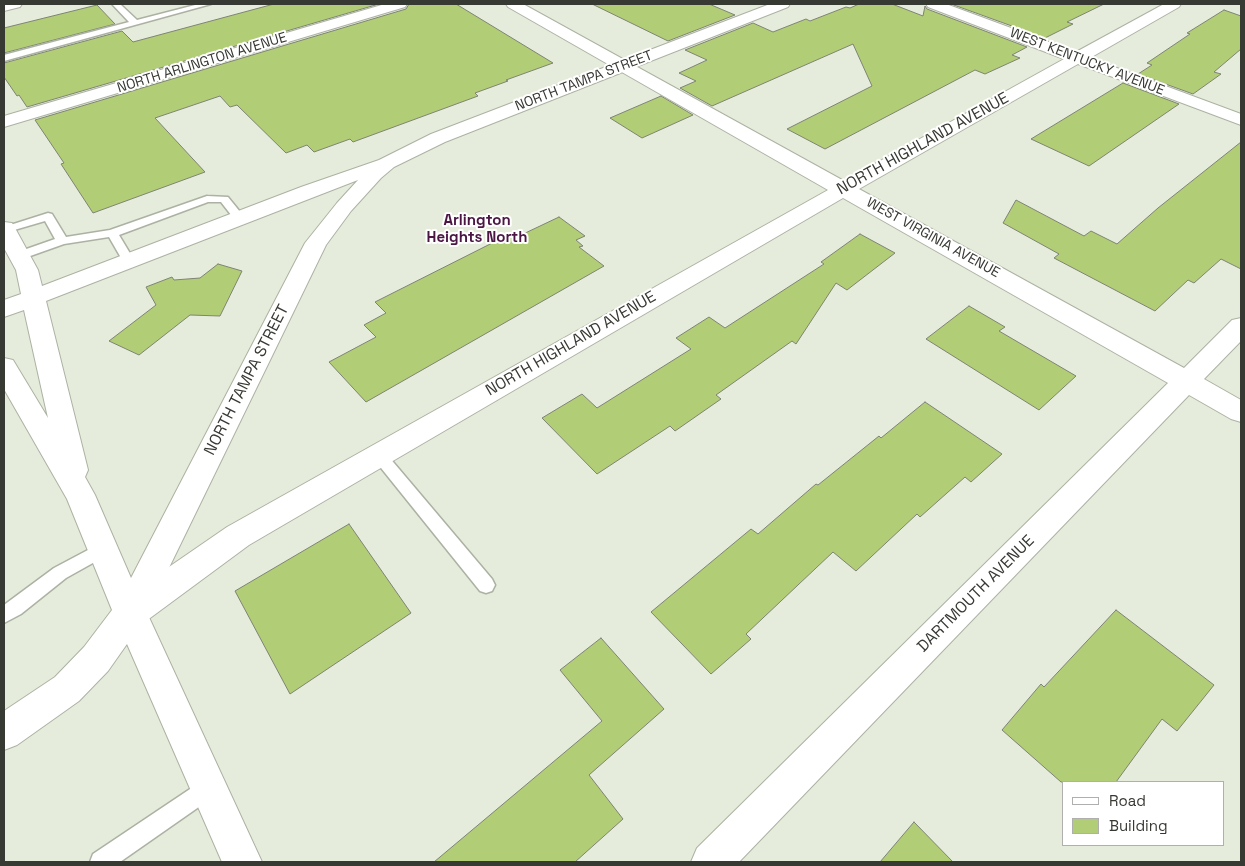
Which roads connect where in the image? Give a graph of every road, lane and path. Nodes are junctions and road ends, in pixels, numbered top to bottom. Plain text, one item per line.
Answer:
1 (15, 4) edge
2 (116, 4) edge
3 (207, 4) edge
4 (400, 4) edge
5 (512, 4) edge
6 (783, 4) edge
7 (933, 4) edge
8 (1174, 4) edge
9 (4, 7) edge
10 (135, 23) junction
11 (4, 58) edge
12 (1077, 58) junction
13 (624, 65) junction
14 (1241, 120) edge
15 (4, 122) edge
16 (387, 163) junction
17 (844, 189) junction
18 (239, 218) junction
19 (4, 229) edge
20 (112, 233) junction
21 (62, 241) junction
22 (20, 256) junction
23 (128, 260) junction
24 (33, 297) junction
25 (4, 309) edge
26 (1241, 326) edge
27 (6, 375) edge
28 (1187, 381) junction
29 (1241, 412) edge
30 (378, 454) junction
31 (80, 495) junction
32 (103, 549) junction
33 (486, 585) dead end
34 (130, 613) junction
35 (4, 615) edge
36 (4, 732) edge
37 (209, 788) junction
38 (101, 862) edge
39 (242, 862) edge
40 (711, 862) edge

1 - 9 street
2 - 10 lane
3 - 10 lane
4 - 15 street, NORTH ARLINGTON AVENUE
5 - 13 street, WEST VIRGINIA AVENUE
6 - 13 street, NORTH TAMPA STREET
7 - 12 street, WEST KENTUCKY AVENUE
8 - 12 street, NORTH HIGHLAND AVENUE
10 - 11 lane
12 - 14 street, WEST KENTUCKY AVENUE
12 - 17 street, NORTH HIGHLAND AVENUE
13 - 16 street, NORTH TAMPA STREET
13 - 17 street, WEST VIRGINIA AVENUE
16 - 18 street, NORTH TAMPA STREET
16 - 34 street, NORTH TAMPA STREET
17 - 28 street, WEST VIRGINIA AVENUE
17 - 30 street, NORTH HIGHLAND AVENUE
18 - 20 lane
18 - 23 street, NORTH TAMPA STREET
19 - 21 lane
19 - 22 street
20 - 21 lane
20 - 23 lane
21 - 22 lane
22 - 24 street
23 - 24 street, NORTH TAMPA STREET
24 - 25 street, NORTH TAMPA STREET
24 - 31 street
26 - 28 street, DARTMOUTH AVENUE
27 - 31 street
28 - 29 street, WEST VIRGINIA AVENUE
28 - 40 street, DARTMOUTH AVENUE
30 - 33 lane
30 - 34 street, NORTH HIGHLAND AVENUE
31 - 32 street
32 - 34 street
32 - 35 lane
34 - 36 street, NORTH HIGHLAND AVENUE
34 - 37 street
37 - 38 lane
37 - 39 street

